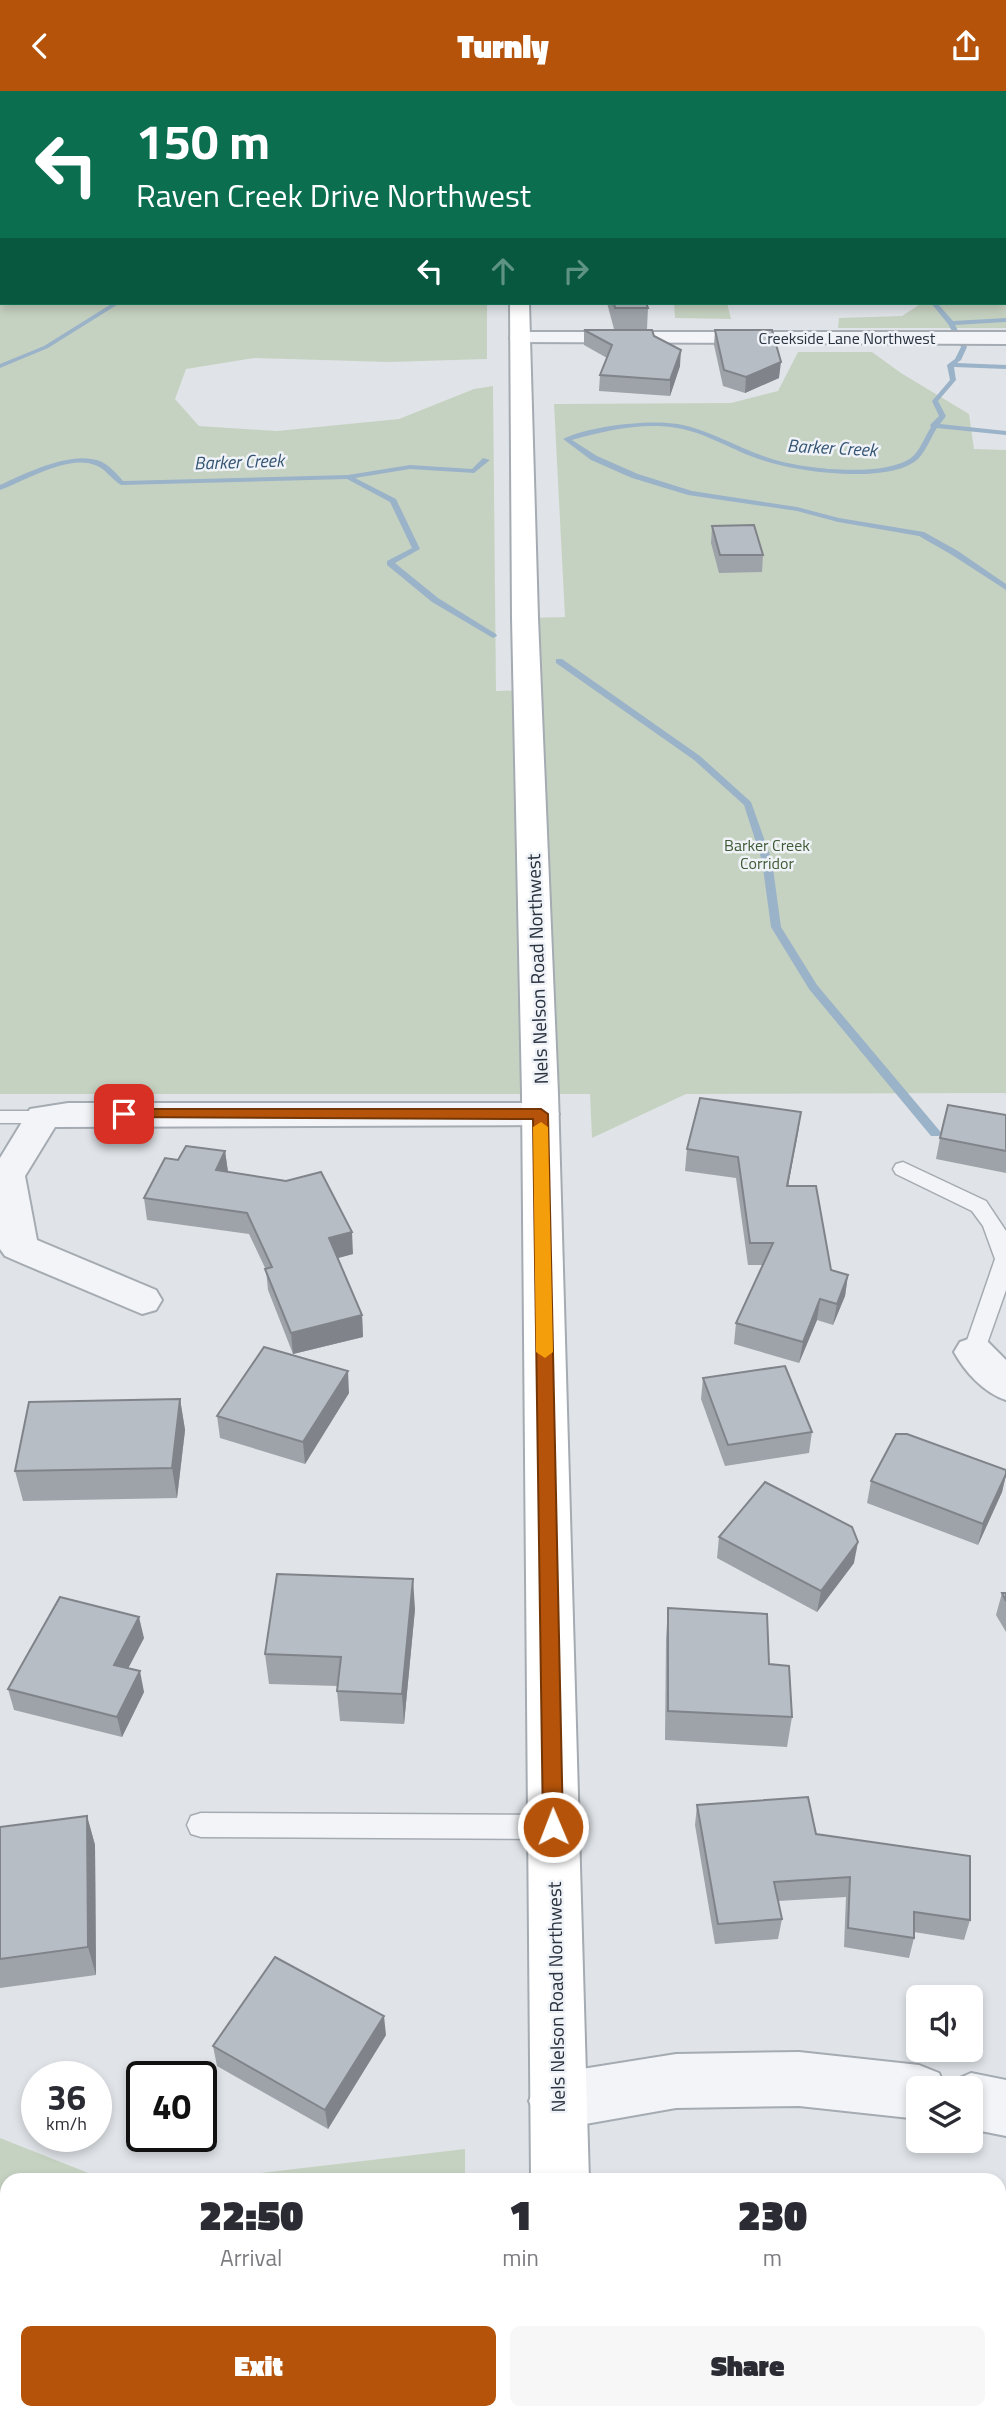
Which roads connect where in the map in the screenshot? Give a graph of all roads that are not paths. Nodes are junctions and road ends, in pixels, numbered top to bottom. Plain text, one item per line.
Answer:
1 (519, 320) edge
2 (1006, 338) edge
3 (541, 1114) junction
4 (0, 1117) edge
5 (43, 1117) junction
6 (903, 1169) dead end
7 (12, 1238) edge
8 (142, 1300) dead end
9 (974, 1352) joint
10 (1006, 1385) edge
11 (201, 1825) dead end
12 (553, 1827) junction
13 (906, 2090) edge
14 (557, 2101) junction
15 (983, 2103) edge
16 (1006, 2108) edge
17 (559, 2173) edge

1 - 2 street, Creekside Lane Northwest
1 - 3 street, Nels Nelson Road Northwest
3 - 5 street
3 - 12 street, Nels Nelson Road Northwest
4 - 5 lane
5 - 7 street
6 - 9 lane
7 - 8 street
9 - 10 street
11 - 12 lane
12 - 14 street, Nels Nelson Road Northwest
13 - 14 street
14 - 17 street, Nels Nelson Road Northwest
15 - 16 street

